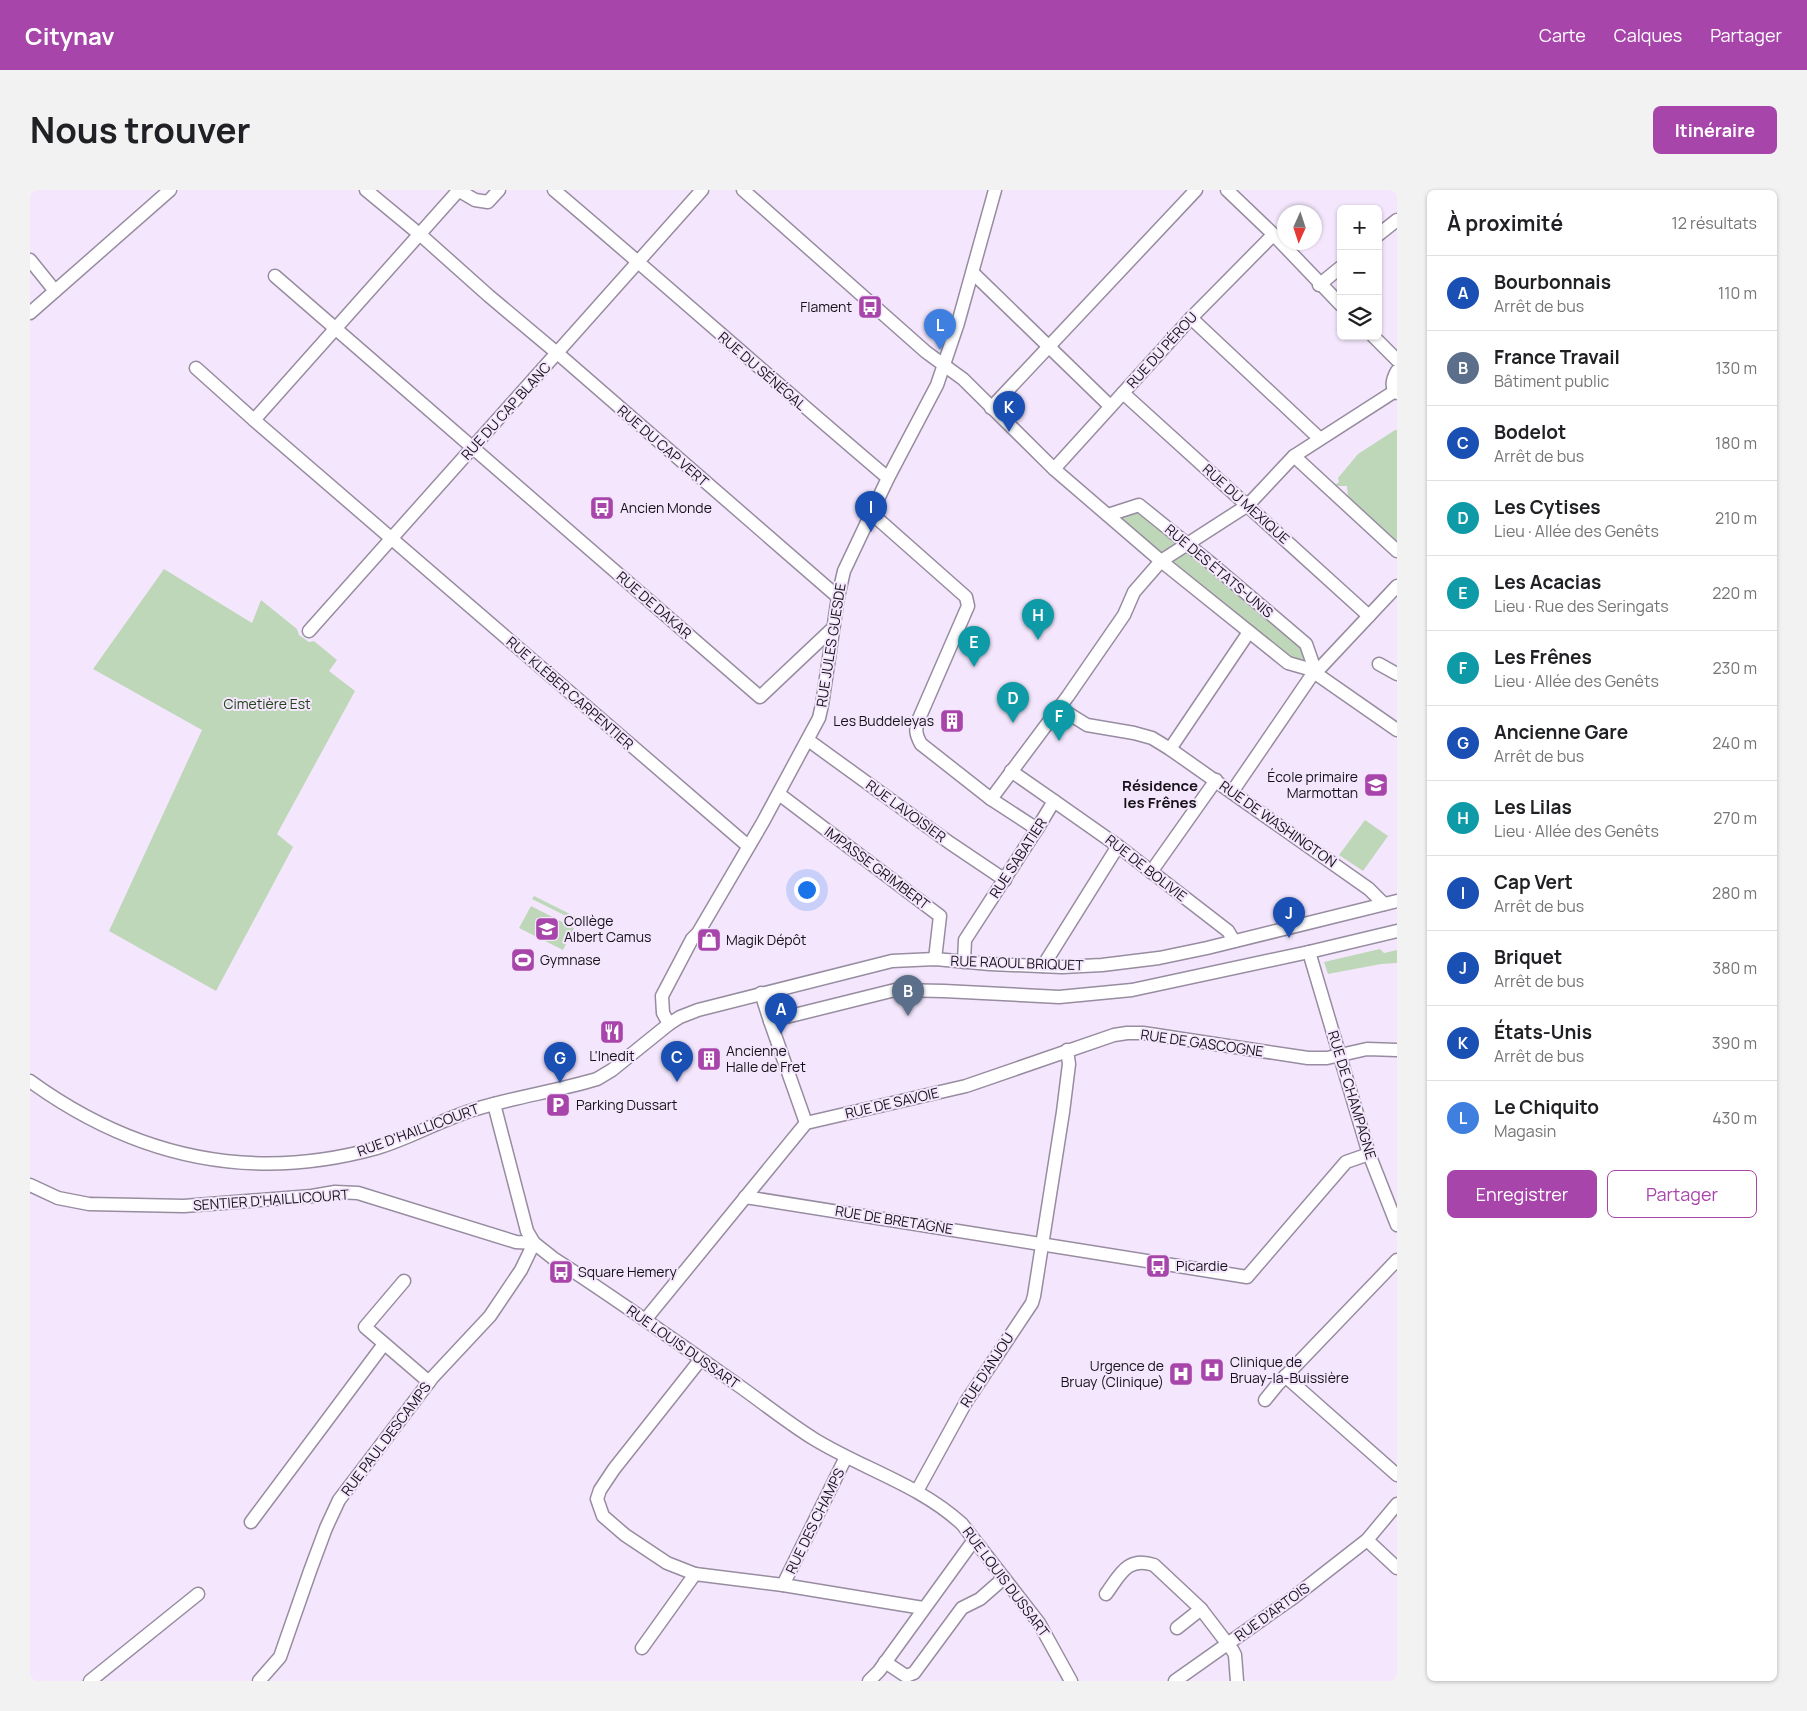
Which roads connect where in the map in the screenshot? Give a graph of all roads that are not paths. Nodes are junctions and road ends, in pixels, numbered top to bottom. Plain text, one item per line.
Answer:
1 (366, 190) edge
2 (458, 190) edge
3 (499, 190) edge
4 (554, 190) edge
5 (702, 190) edge
6 (744, 190) edge
7 (995, 190) edge
8 (1196, 190) edge
9 (1227, 190) edge
10 (164, 192) edge
11 (1397, 220) edge
12 (1382, 232) edge
13 (419, 234) junction
14 (1273, 235) junction
15 (30, 260) edge
16 (638, 261) junction
17 (1337, 270) edge
18 (973, 273) junction
19 (275, 276) dead end
20 (1319, 285) junction
21 (55, 291) junction
22 (1337, 301) edge
23 (30, 312) edge
24 (1191, 318) junction
25 (336, 328) junction
26 (1377, 340) edge
27 (1049, 347) junction
28 (557, 354) junction
29 (1397, 360) edge
30 (945, 366) junction
31 (196, 368) dead end
32 (1397, 371) edge
33 (1396, 392) edge
34 (1123, 393) junction
35 (1110, 406) junction
36 (991, 408) junction
37 (254, 420) junction
38 (1319, 438) junction
39 (473, 447) junction
40 (1294, 456) junction
41 (1054, 469) junction
42 (888, 478) junction
43 (1248, 505) junction
44 (871, 513) junction
45 (1108, 515) junction
46 (392, 539) junction
47 (1187, 543) junction
48 (1397, 550) edge
49 (1161, 561) junction
50 (1397, 586) edge
51 (838, 597) junction
52 (1369, 616) junction
53 (834, 628) junction
54 (309, 631) dead end
55 (1249, 632) junction
56 (1379, 664) dead end
57 (1314, 670) junction
58 (1397, 674) edge
59 (1058, 708) junction
60 (1397, 730) edge
61 (808, 740) junction
62 (1170, 749) junction
63 (1011, 771) junction
64 (1216, 780) junction
65 (1232, 792) junction
66 (778, 794) junction
67 (991, 799) junction
68 (1054, 801) junction
69 (1037, 828) junction
70 (748, 846) junction
71 (1118, 846) junction
72 (1150, 872) junction
73 (1005, 880) junction
74 (1397, 901) edge
75 (1384, 904) junction
76 (1397, 931) edge
77 (1234, 941) junction
78 (1310, 958) junction
79 (935, 959) junction
80 (964, 962) junction
81 (1043, 966) junction
82 (762, 993) junction
83 (770, 1021) junction
84 (670, 1024) junction
85 (1067, 1050) junction
86 (1397, 1050) edge
87 (1338, 1054) junction
88 (30, 1081) edge
89 (494, 1104) junction
90 (806, 1123) junction
91 (1369, 1154) junction
92 (30, 1185) edge
93 (745, 1197) junction
94 (1397, 1225) edge
95 (534, 1243) junction
96 (1043, 1244) junction
97 (544, 1252) junction
98 (1397, 1260) edge
99 (521, 1270) junction
100 (404, 1281) dead end
101 (645, 1320) junction
102 (384, 1344) junction
103 (702, 1359) junction
104 (1285, 1376) junction
105 (429, 1382) junction
106 (1265, 1400) dead end
107 (846, 1457) junction
108 (1397, 1475) edge
109 (916, 1491) junction
110 (1397, 1504) edge
111 (251, 1522) dead end
112 (974, 1540) junction
113 (1367, 1540) junction
114 (1397, 1568) edge
115 (695, 1574) junction
116 (1004, 1578) junction
117 (783, 1585) junction
118 (198, 1594) dead end
119 (1106, 1594) dead end
120 (923, 1608) junction
121 (1201, 1609) junction
122 (1177, 1628) dead end
123 (1223, 1647) junction
124 (642, 1648) dead end
125 (885, 1662) junction
126 (90, 1681) edge
127 (259, 1681) edge
128 (869, 1681) edge
129 (1071, 1681) edge
130 (1175, 1681) edge
131 (1236, 1681) edge

1 - 13 street, RUE DU CAP VERT
2 - 3 street
2 - 13 street
4 - 16 street, RUE DU SÉNÉGAL
5 - 16 street, RUE DU CAP BLANC
6 - 30 street, RUE DES ÉTATS-UNIS
7 - 18 street, RUE JULES GUESDE
8 - 27 street
9 - 14 street
10 - 21 street
11 - 12 street
13 - 25 street
13 - 28 street, RUE DU CAP VERT
14 - 20 street
14 - 24 street, RUE DU PÉROU
15 - 21 street
16 - 28 street, RUE DU CAP BLANC
16 - 42 street, RUE DU SÉNÉGAL
17 - 20 street
18 - 27 street
18 - 30 street, RUE JULES GUESDE
19 - 25 street
20 - 22 street
21 - 23 street
24 - 34 street, RUE DU PÉROU
24 - 38 street
25 - 37 street
25 - 39 street
26 - 29 street
27 - 35 street
27 - 36 street
28 - 39 street, RUE DU CAP BLANC
28 - 51 street, RUE DU CAP VERT
30 - 36 street, RUE DES ÉTATS-UNIS
30 - 42 street, RUE JULES GUESDE
31 - 37 street, RUE KLÉBER CARPENTIER
32 - 33 street
33 - 38 street
34 - 35 street, RUE DU PÉROU
34 - 43 street, RUE DU MEXIQUE
35 - 41 street, RUE DU PÉROU
36 - 41 street, RUE DES ÉTATS-UNIS
37 - 46 street, RUE KLÉBER CARPENTIER
38 - 40 street
39 - 46 street, RUE DU CAP BLANC
39 - 53 street, RUE DE DAKAR
40 - 43 street
40 - 48 street
41 - 45 street, RUE DES ÉTATS-UNIS
42 - 44 street, RUE JULES GUESDE
43 - 47 street
43 - 52 street, RUE DU MEXIQUE
44 - 51 street, RUE JULES GUESDE
44 - 67 street
45 - 47 street, RUE DES ÉTATS-UNIS
45 - 49 street, RUE DES ÉTATS-UNIS
46 - 54 street, RUE DU CAP BLANC
46 - 70 street, RUE KLÉBER CARPENTIER
47 - 49 street
47 - 57 street, RUE DES ÉTATS-UNIS
49 - 55 street, RUE DES ÉTATS-UNIS
49 - 59 street
50 - 52 street
51 - 53 street, RUE JULES GUESDE
52 - 57 street
53 - 61 street, RUE JULES GUESDE
55 - 57 street, RUE DES ÉTATS-UNIS
55 - 62 street
56 - 58 street
57 - 60 street
57 - 65 street
59 - 62 street, RUE DE WASHINGTON
59 - 63 street
61 - 66 street, RUE JULES GUESDE
61 - 73 street, RUE LAVOISIER
62 - 64 street, RUE DE WASHINGTON
63 - 67 street
63 - 68 street
64 - 65 street, RUE DE WASHINGTON
64 - 72 street
65 - 75 street, RUE DE WASHINGTON
66 - 70 street, RUE JULES GUESDE
66 - 79 street, IMPASSE GRIMBERT
67 - 69 street
68 - 69 street, RUE SABATIER
68 - 71 street, RUE DE BOLIVIE
69 - 73 street, RUE SABATIER
70 - 84 street, RUE JULES GUESDE
71 - 72 street, RUE DE BOLIVIE
71 - 81 street
72 - 77 street, RUE DE BOLIVIE
73 - 80 street, RUE SABATIER
74 - 75 street, RUE RAOUL BRIQUET
75 - 77 street, RUE RAOUL BRIQUET
76 - 78 street
77 - 81 street, RUE RAOUL BRIQUET
78 - 83 street
78 - 87 street, RUE DE CHAMPAGNE
79 - 80 street, RUE RAOUL BRIQUET
79 - 82 street, RUE RAOUL BRIQUET
80 - 81 street, RUE RAOUL BRIQUET
82 - 83 street
82 - 84 street, RUE RAOUL BRIQUET
83 - 90 street
84 - 89 street
85 - 87 street, RUE DE GASCOGNE
85 - 90 street, RUE DE SAVOIE
85 - 96 street, RUE D'ANJOU
86 - 87 street, RUE DE GASCOGNE
87 - 91 street, RUE DE CHAMPAGNE
88 - 89 street, RUE D'HAILLICOURT
89 - 95 street, RUE LOUIS DUSSART
90 - 93 street
91 - 94 street, RUE DE CHAMPAGNE
91 - 96 street, RUE DE BRETAGNE
92 - 95 street, SENTIER D'HAILLICOURT
93 - 96 street, RUE DE BRETAGNE
93 - 101 street
95 - 97 street, RUE LOUIS DUSSART
95 - 99 street, RUE PAUL DESCAMPS
96 - 109 street, RUE D'ANJOU
97 - 99 street, RUE PAUL DESCAMPS
97 - 101 street, RUE LOUIS DUSSART
98 - 104 street
99 - 105 street, RUE PAUL DESCAMPS
100 - 102 street
101 - 103 street, RUE LOUIS DUSSART
102 - 105 street
102 - 111 street
103 - 107 street, RUE LOUIS DUSSART
103 - 115 street, RUE DES CHAMPS
104 - 106 street
104 - 108 street
105 - 127 street, RUE PAUL DESCAMPS
107 - 109 street, RUE LOUIS DUSSART
107 - 117 street, RUE DES CHAMPS
109 - 112 street, RUE LOUIS DUSSART
110 - 113 street, RUE D'ARTOIS
112 - 116 street, RUE LOUIS DUSSART
112 - 120 street
113 - 114 street
113 - 123 street, RUE D'ARTOIS
115 - 117 street, RUE DES CHAMPS
115 - 124 street
116 - 125 street
116 - 129 street, RUE LOUIS DUSSART
117 - 120 street
118 - 126 street
119 - 121 street
120 - 125 street
121 - 122 street
121 - 123 street
123 - 130 street, RUE D'ARTOIS
123 - 131 street
125 - 128 street

